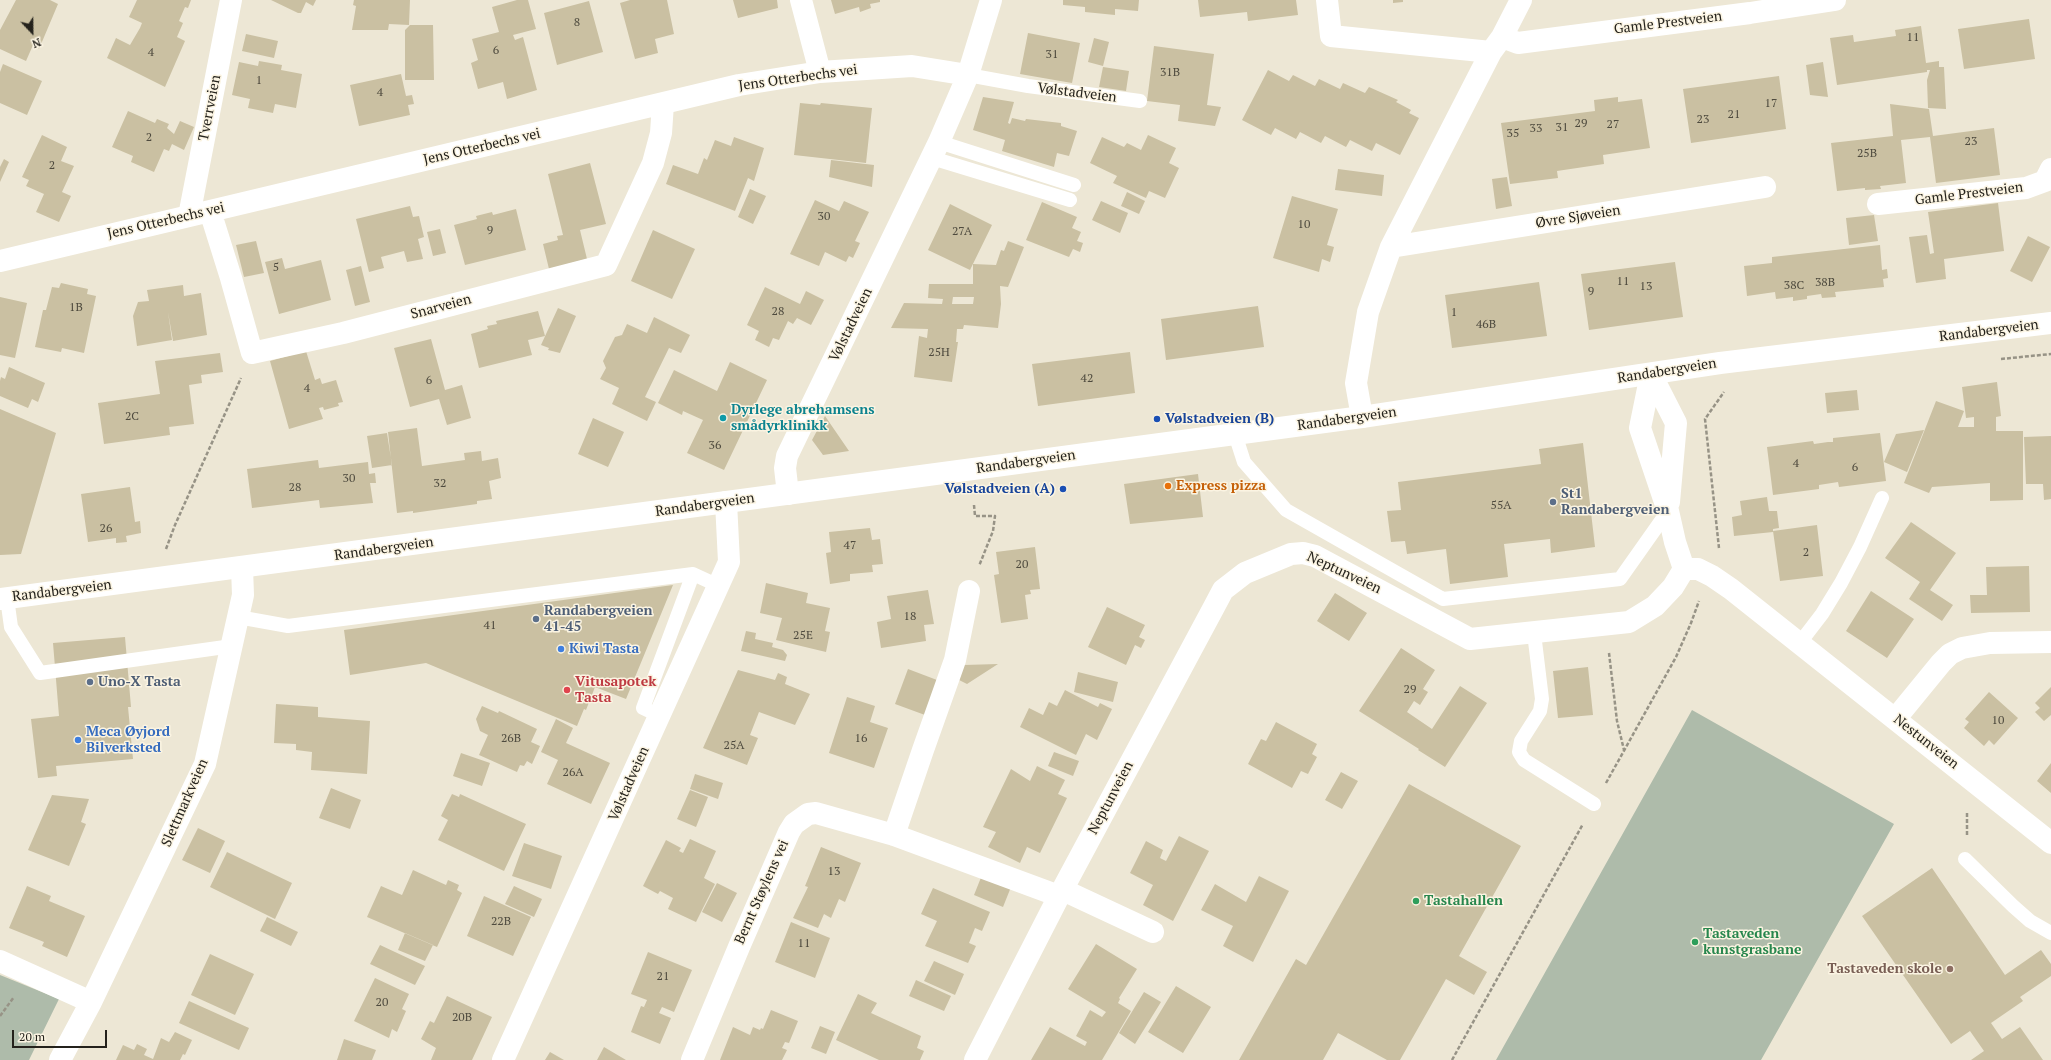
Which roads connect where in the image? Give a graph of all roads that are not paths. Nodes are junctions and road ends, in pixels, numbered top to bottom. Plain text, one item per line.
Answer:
1 (231, 0) edge
2 (801, 0) edge
3 (990, 0) edge
4 (1327, 0) edge
5 (1521, 0) edge
6 (1835, 0) edge
7 (1496, 44) junction
8 (820, 72) junction
9 (968, 75) junction
10 (1140, 101) dead end
11 (663, 104) junction
12 (935, 150) junction
13 (2051, 169) edge
14 (1074, 185) dead end
15 (1764, 187) dead end
16 (1070, 200) dead end
17 (1878, 204) dead end
18 (200, 214) junction
19 (1391, 247) junction
20 (0, 261) edge
21 (2051, 323) edge
22 (1651, 374) junction
23 (1362, 417) junction
24 (1236, 434) junction
25 (788, 494) junction
26 (1882, 498) dead end
27 (726, 502) junction
28 (1668, 511) junction
29 (242, 568) junction
30 (1684, 569) junction
31 (694, 574) junction
32 (719, 586) junction
33 (969, 591) road end
34 (4, 598) edge
35 (238, 617) junction
36 (1534, 633) junction
37 (2051, 642) edge
38 (1799, 644) junction
39 (232, 646) junction
40 (660, 716) junction
41 (1896, 718) junction
42 (1594, 804) road end
43 (894, 835) junction
44 (2051, 843) edge
45 (1965, 859) road end
46 (1061, 893) junction
47 (1153, 932) dead end
48 (2051, 933) edge
49 (0, 961) edge
50 (91, 1002) junction
51 (60, 1060) edge
52 (503, 1060) edge
53 (692, 1060) edge
54 (974, 1060) edge

1 - 18 street, Tverrveien
2 - 8 street
3 - 9 street, Vølstadveien
4 - 7 street, Gamle Prestveien
5 - 7 street
6 - 7 street, Gamle Prestveien
7 - 19 street
8 - 9 street, Jens Otterbechs vei
8 - 11 street, Jens Otterbechs vei
9 - 10 lane, Vølstadveien
9 - 12 street, Vølstadveien
11 - 18 street, Jens Otterbechs vei
11 - 18 street, Snarveien
12 - 14 lane
12 - 16 lane
12 - 25 street, Vølstadveien
13 - 17 street, Gamle Prestveien
15 - 19 street, Øvre Sjøveien
18 - 20 street, Jens Otterbechs vei
19 - 23 street
21 - 22 street, Randabergveien
22 - 23 street, Randabergveien
22 - 28 street
22 - 28 street
23 - 24 street, Randabergveien
24 - 25 street, Randabergveien
24 - 28 lane
25 - 27 street, Randabergveien
26 - 38 lane
27 - 29 street, Randabergveien
27 - 32 street, Vølstadveien
28 - 30 street
29 - 34 street, Randabergveien
29 - 35 street, Slettmarkveien
30 - 36 street, Neptunveien
30 - 38 street, Nestunveien
31 - 32 lane
31 - 35 lane
31 - 40 lane
32 - 40 street, Vølstadveien
33 - 43 street
34 - 39 lane
35 - 39 street, Slettmarkveien
36 - 42 lane
36 - 46 street, Neptunveien
37 - 41 street
38 - 41 street, Nestunveien
39 - 50 street, Slettmarkveien
40 - 52 street, Vølstadveien
41 - 44 street, Nestunveien
43 - 46 street, Bernt Støylens vei
43 - 53 street, Bernt Støylens vei
45 - 48 lane
46 - 47 street
46 - 54 street, Neptunveien
49 - 50 street
50 - 51 street, Slettmarkveien

